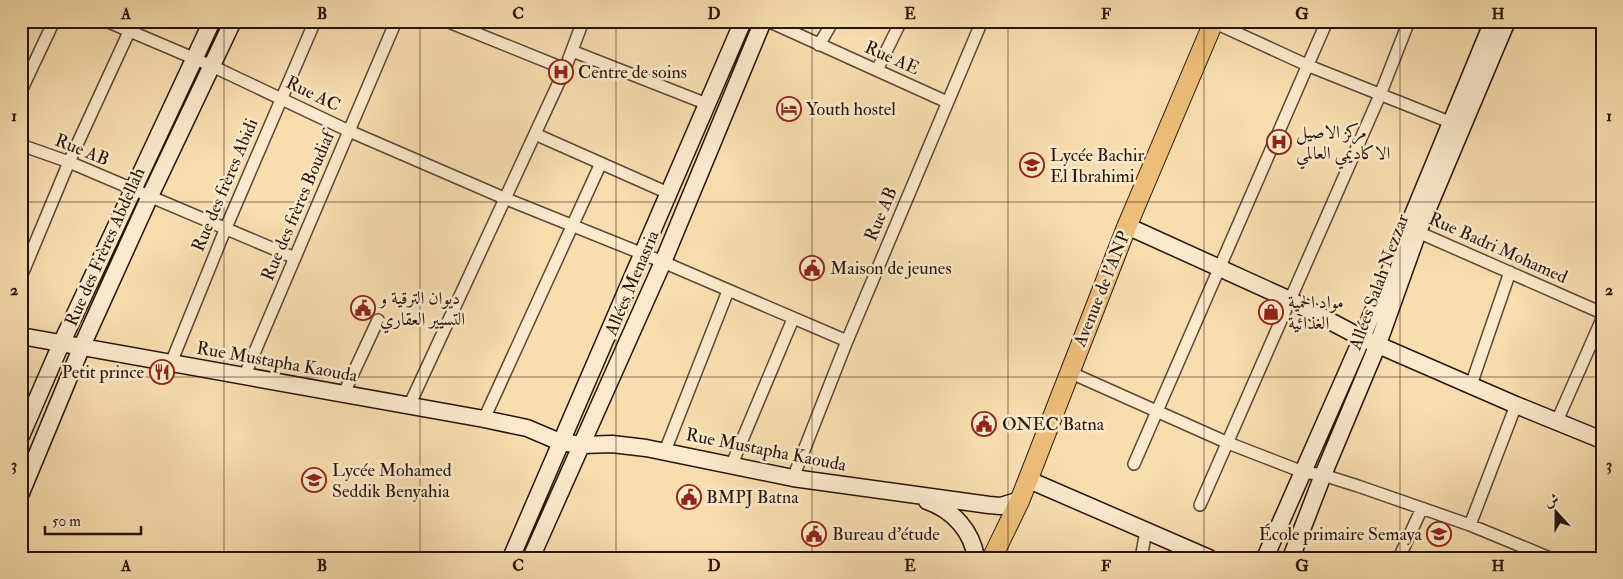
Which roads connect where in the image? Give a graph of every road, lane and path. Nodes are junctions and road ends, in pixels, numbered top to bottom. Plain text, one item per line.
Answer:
1 (54, 21) edge
2 (106, 21) edge
3 (212, 21) edge
4 (233, 21) edge
5 (315, 21) edge
6 (396, 21) edge
7 (446, 21) edge
8 (582, 21) edge
9 (742, 21) edge
10 (763, 21) edge
11 (768, 21) edge
12 (833, 21) edge
13 (901, 21) edge
14 (982, 21) edge
15 (1327, 21) edge
16 (1410, 21) edge
17 (1493, 21) edge
18 (1508, 21) edge
19 (1214, 22) edge
20 (470, 25) edge
21 (132, 26) edge
22 (819, 45) junction
23 (572, 51) junction
24 (194, 58) junction
25 (212, 66) junction
26 (1309, 66) junction
27 (565, 69) junction
28 (877, 70) junction
29 (21, 91) edge
30 (1380, 95) junction
31 (281, 97) junction
32 (947, 102) junction
33 (707, 104) junction
34 (1452, 123) junction
35 (349, 131) junction
36 (535, 134) junction
37 (21, 144) edge
38 (69, 162) junction
39 (601, 163) junction
40 (132, 190) junction
41 (668, 193) junction
42 (150, 196) junction
43 (504, 198) junction
44 (572, 226) junction
45 (1127, 226) junction
46 (225, 230) junction
47 (1413, 230) junction
48 (641, 253) junction
49 (295, 258) junction
50 (663, 262) junction
51 (1220, 268) junction
52 (1510, 272) junction
53 (21, 277) edge
54 (728, 291) junction
55 (1290, 300) junction
56 (1602, 313) edge
57 (793, 318) junction
58 (1602, 319) edge
59 (378, 320) dead end
60 (21, 336) edge
61 (1362, 338) junction
62 (847, 342) junction
63 (61, 344) junction
64 (1378, 344) junction
65 (82, 346) junction
66 (171, 363) junction
67 (1069, 372) junction
68 (244, 377) junction
69 (1472, 385) junction
70 (344, 393) junction
71 (1516, 405) junction
72 (408, 406) junction
73 (1158, 410) junction
74 (484, 419) junction
75 (1557, 421) junction
76 (566, 426) junction
77 (527, 428) junction
78 (21, 436) edge
79 (586, 438) junction
80 (1602, 440) edge
81 (560, 442) junction
82 (1228, 443) junction
83 (665, 451) junction
84 (732, 464) junction
85 (1134, 464) dead end
86 (1303, 472) junction
87 (1323, 475) junction
88 (793, 478) junction
89 (1028, 480) junction
90 (21, 493) edge
91 (913, 496) junction
92 (1020, 500) junction
93 (1200, 505) dead end
94 (1422, 508) junction
95 (1470, 525) junction
96 (1146, 531) junction
97 (511, 558) edge
98 (531, 558) edge
99 (976, 558) edge
100 (992, 558) edge
101 (1140, 558) edge
102 (1208, 558) edge
103 (1265, 558) edge
104 (1291, 558) edge
105 (1399, 558) edge
106 (1550, 558) edge

1 - 29 street
2 - 21 street, Rue AC
3 - 24 main road, Rue des Frères Abdellah
4 - 25 main road, Rue des Frères Abdellah
5 - 31 street, Rue des frères Abidi
6 - 35 street, Rue des frères Boudiaf
7 - 20 street
8 - 23 street
9 - 33 main road
10 - 50 main road, Allées Menasria
11 - 22 street, Rue AE
12 - 22 street
13 - 28 street
14 - 32 street, Rue AB
15 - 26 street
16 - 30 street
17 - 34 main road
18 - 47 main road, Allées Salah Nezzar
19 - 26 street
19 - 45 main road, Avenue de l'ANP
20 - 27 street
21 - 24 street, Rue AC
21 - 38 street
22 - 28 street, Rue AE
23 - 27 street
23 - 33 street
24 - 25 street, Rue AC
24 - 40 main road, Rue des Frères Abdellah
25 - 31 street, Rue AC
25 - 42 main road, Rue des Frères Abdellah
26 - 30 street
26 - 51 street
27 - 36 street
28 - 32 street, Rue AE
30 - 34 street
30 - 55 street
31 - 35 street, Rue AC
31 - 46 street, Rue des frères Abidi
32 - 62 street, Rue AB
33 - 41 main road
34 - 47 main road
35 - 43 street, Rue AC
35 - 49 street, Rue des frères Boudiaf
36 - 39 street
36 - 43 street
37 - 38 street, Rue AB
38 - 40 street, Rue AB
38 - 53 street
39 - 41 street
39 - 44 street
40 - 42 street, Rue AB
40 - 63 main road, Rue des Frères Abdellah
41 - 48 main road
42 - 46 street, Rue AB
42 - 65 main road, Rue des Frères Abdellah
43 - 44 street, Rue AC
43 - 72 street
44 - 48 street, Rue AC
44 - 74 street
45 - 51 main road
45 - 67 main road, Avenue de l'ANP
46 - 49 street, Rue AB
46 - 66 street, Rue des frères Abidi
47 - 52 street, Rue Badri Mohamed
47 - 61 main road
47 - 64 main road, Allées Salah Nezzar
48 - 50 street, Rue AC
48 - 76 main road
49 - 68 street, Rue des frères Boudiaf
50 - 54 street, Rue AC
50 - 79 main road, Allées Menasria
51 - 55 main road
51 - 73 street
52 - 56 street, Rue Badri Mohamed
52 - 69 street
54 - 57 street, Rue AC
54 - 83 street
55 - 61 main road
55 - 82 street
57 - 62 street, Rue AC
57 - 84 street
58 - 75 street
59 - 70 street
60 - 63 main road, Rue Mustapha Kaouda
61 - 64 main road
61 - 86 main road
62 - 88 street, Rue AB
63 - 65 main road, Rue Mustapha Kaouda
63 - 78 main road, Rue des Frères Abdellah
64 - 69 main road
64 - 87 main road, Allées Salah Nezzar
65 - 66 main road, Rue Mustapha Kaouda
65 - 90 main road, Rue des Frères Abdellah
66 - 68 main road, Rue Mustapha Kaouda
67 - 73 street
67 - 89 main road, Avenue de l'ANP
68 - 70 main road, Rue Mustapha Kaouda
69 - 71 main road
70 - 72 main road, Rue Mustapha Kaouda
71 - 75 main road
71 - 95 street
72 - 74 main road, Rue Mustapha Kaouda
73 - 82 street
73 - 85 street
74 - 77 main road, Rue Mustapha Kaouda
75 - 80 main road
76 - 77 main road, Rue Mustapha Kaouda
76 - 79 main road, Rue Mustapha Kaouda
76 - 81 main road
77 - 81 main road, Rue Mustapha Kaouda
79 - 81 main road, Rue Mustapha Kaouda
79 - 83 main road, Rue Mustapha Kaouda
79 - 98 main road, Allées Menasria
81 - 97 main road
82 - 86 street
82 - 93 street
83 - 84 main road, Rue Mustapha Kaouda
84 - 88 main road, Rue Mustapha Kaouda
86 - 87 street
86 - 103 main road
87 - 94 street
87 - 104 main road, Allées Salah Nezzar
88 - 91 main road, Rue Mustapha Kaouda
89 - 92 main road, Avenue de l'ANP
89 - 96 main road
91 - 92 main road
91 - 99 main road
92 - 100 main road, Avenue de l'ANP
94 - 95 street
94 - 105 street
95 - 106 street
96 - 101 street
96 - 102 main road

